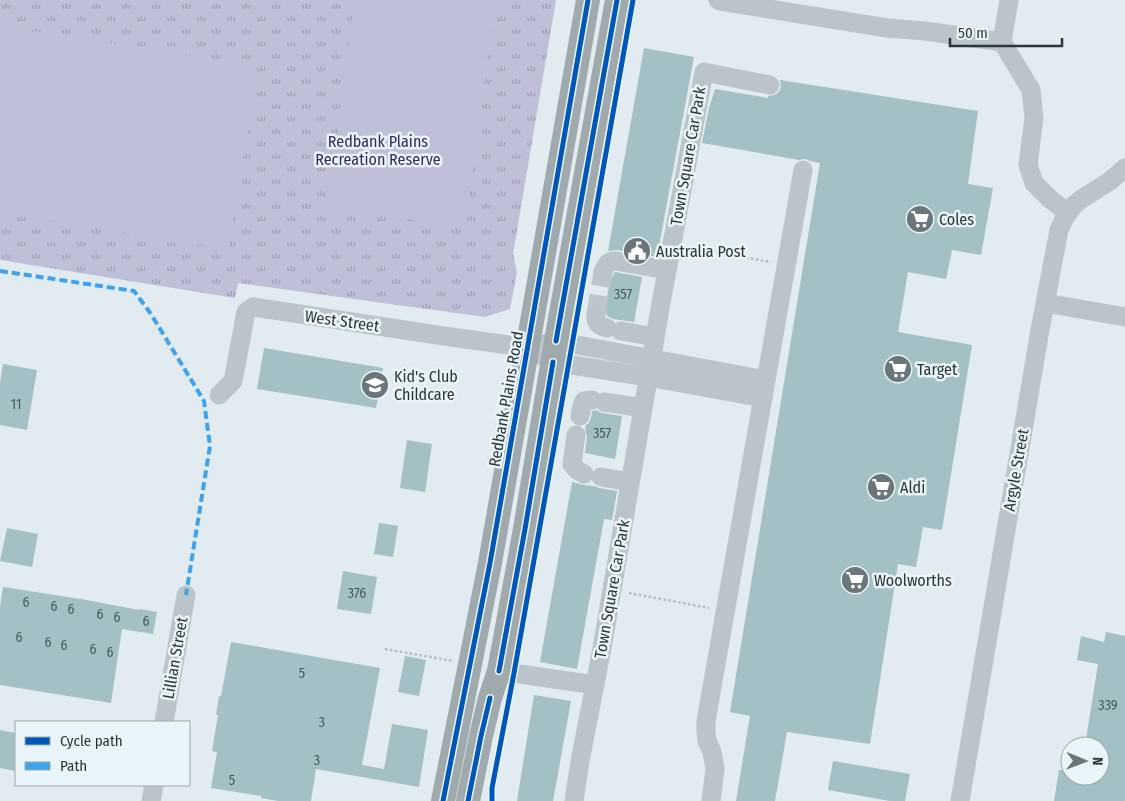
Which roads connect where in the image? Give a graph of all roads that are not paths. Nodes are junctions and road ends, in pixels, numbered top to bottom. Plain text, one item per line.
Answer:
1 (588, 0) edge
2 (617, 0) edge
3 (718, 0) edge
4 (1009, 0) edge
5 (1002, 42) junction
6 (770, 85) dead end
7 (1125, 168) edge
8 (803, 170) dead end
9 (1068, 212) junction
10 (667, 270) junction
11 (603, 272) dead end
12 (1045, 303) junction
13 (1125, 317) edge
14 (608, 324) dead end
15 (655, 337) junction
16 (528, 348) junction
17 (555, 352) junction
18 (650, 368) junction
19 (765, 389) junction
20 (219, 395) dead end
21 (643, 408) junction
22 (580, 416) dead end
23 (576, 434) dead end
24 (630, 482) junction
25 (186, 595) dead end
26 (499, 671) junction
27 (595, 685) junction
28 (490, 698) junction
29 (164, 721) edge
30 (154, 786) edge
31 (151, 801) edge
32 (443, 801) edge
33 (468, 801) edge
34 (480, 801) edge
35 (574, 801) edge
36 (711, 801) edge
37 (960, 801) edge

1 - 16 main road, Redbank Plains Road
2 - 17 main road
3 - 5 street
4 - 5 street
5 - 9 street
6 - 10 street, Town Square Car Park
7 - 9 street, Argyle Street
8 - 19 street
9 - 12 street, Argyle Street
10 - 11 street
10 - 15 street, Town Square Car Park
12 - 13 street
12 - 37 street, Argyle Street
14 - 15 street
15 - 18 street, Town Square Car Park
16 - 17 street
16 - 20 street, West Street
16 - 32 main road, Redbank Plains Road
17 - 18 street
17 - 26 main road
18 - 19 street
18 - 21 street, Town Square Car Park
19 - 36 street
21 - 22 street
21 - 24 street, Town Square Car Park
23 - 24 street
24 - 27 street, Town Square Car Park
25 - 29 street, Lillian Street
26 - 27 street
26 - 28 main road
27 - 35 street, Town Square Car Park
28 - 33 main road
28 - 34 main road
30 - 31 street

